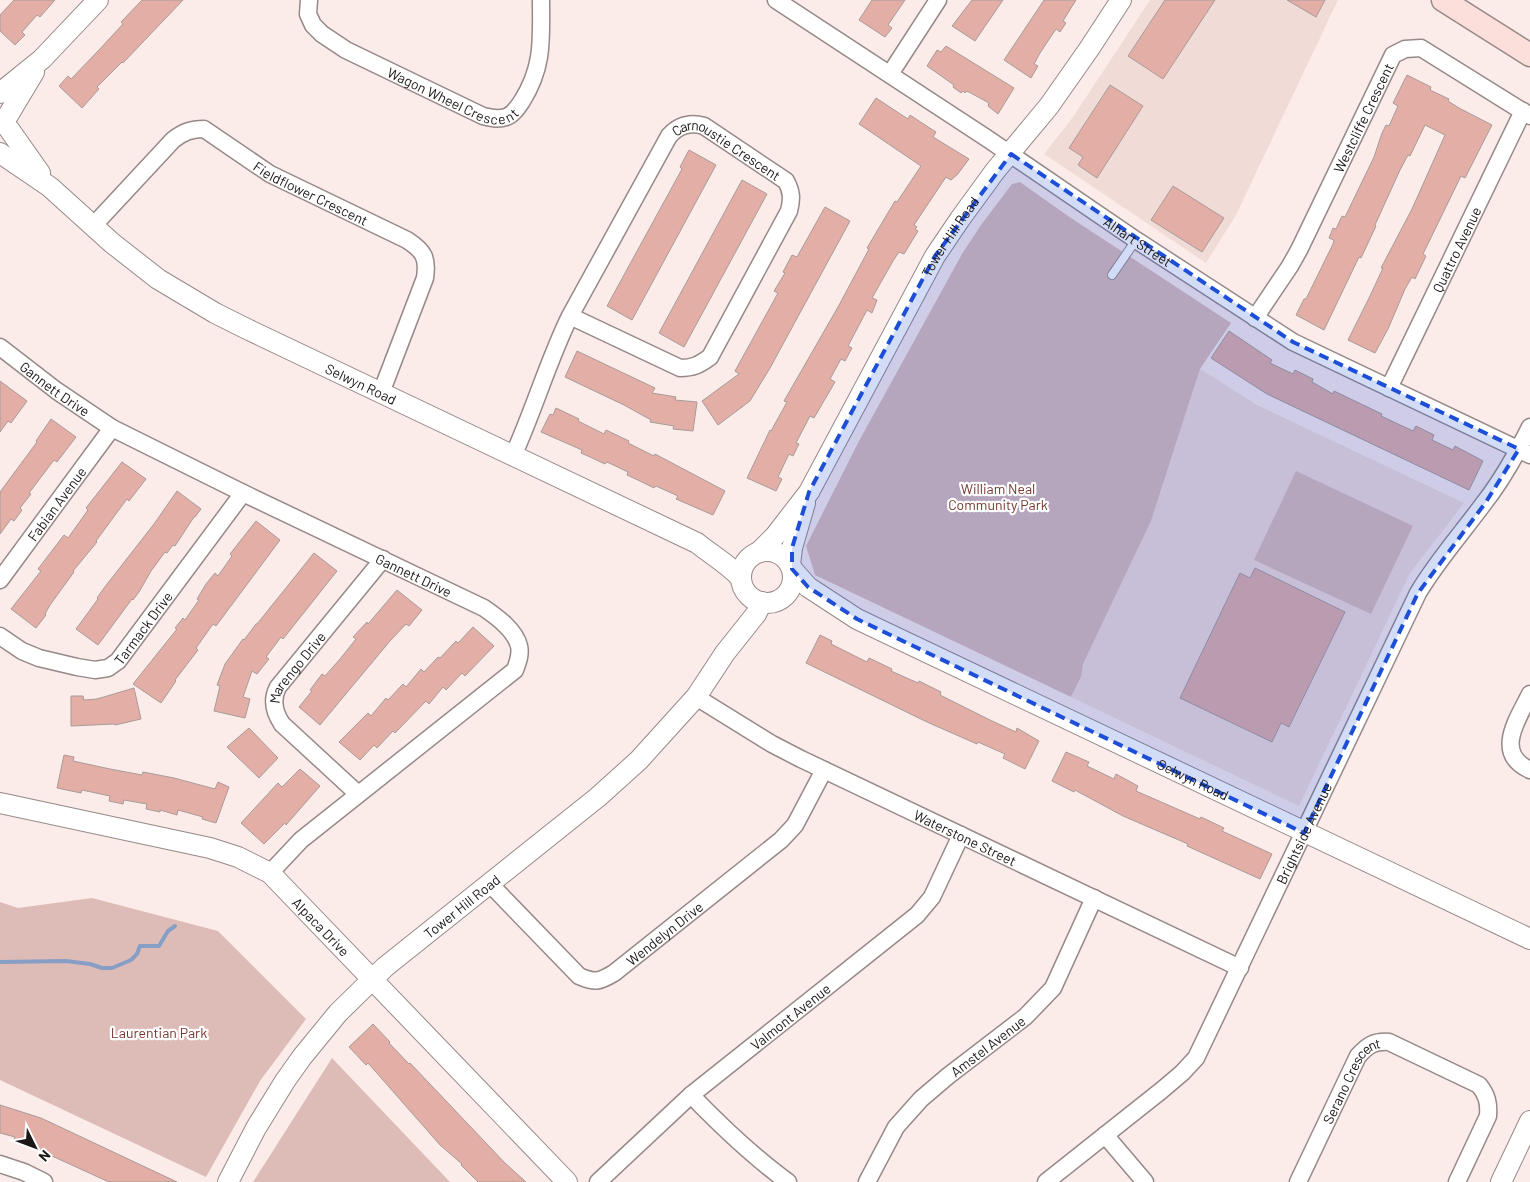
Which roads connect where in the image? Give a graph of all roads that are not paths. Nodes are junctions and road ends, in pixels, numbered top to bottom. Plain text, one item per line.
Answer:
1 (98, 0) edge
2 (309, 0) edge
3 (541, 0) edge
4 (776, 0) edge
5 (938, 0) edge
6 (1121, 0) edge
7 (1443, 0) edge
8 (1530, 55) edge
9 (42, 59) junction
10 (890, 74) junction
11 (0, 93) edge
12 (1526, 114) edge
13 (4, 125) edge
14 (0, 153) edge
15 (1010, 154) junction
16 (50, 187) junction
17 (93, 226) junction
18 (1136, 240) junction
19 (1112, 275) dead end
20 (570, 316) junction
21 (1255, 318) junction
22 (0, 347) edge
23 (1389, 388) junction
24 (381, 393) junction
25 (1530, 427) edge
26 (112, 428) junction
27 (1524, 452) edge
28 (513, 456) junction
29 (809, 492) junction
30 (243, 493) junction
31 (698, 543) junction
32 (755, 554) junction
33 (383, 559) junction
34 (791, 567) junction
35 (0, 580) edge
36 (742, 583) junction
37 (782, 598) junction
38 (762, 602) junction
39 (857, 619) junction
40 (0, 636) edge
41 (725, 652) junction
42 (1530, 694) edge
43 (696, 697) junction
44 (824, 770) junction
45 (1530, 770) edge
46 (358, 794) junction
47 (0, 803) edge
48 (1304, 832) junction
49 (961, 835) junction
50 (270, 873) junction
51 (489, 883) junction
52 (1094, 898) junction
53 (1530, 939) edge
54 (1240, 968) junction
55 (372, 979) junction
56 (691, 1095) junction
57 (1530, 1121) edge
58 (1105, 1135) junction
59 (0, 1164) edge
60 (44, 1182) edge
61 (228, 1182) edge
62 (567, 1182) edge
63 (598, 1182) edge
64 (788, 1182) edge
65 (867, 1182) edge
66 (1046, 1182) edge
67 (1145, 1182) edge
68 (1298, 1182) edge
69 (1457, 1182) edge
70 (1501, 1182) edge

1 - 9 street
2 - 3 street, Wagon Wheel Crescent
4 - 10 street, Alhart Street
5 - 10 street
6 - 15 street, Tower Hill Road
7 - 8 main road
9 - 11 street
9 - 13 street
10 - 15 street, Alhart Street
12 - 21 street, Westcliffe Crescent
12 - 23 street, Quattro Avenue
13 - 16 street, Selwyn Road
14 - 16 street, Selwyn Road
15 - 18 street, Alhart Street
15 - 29 street, Tower Hill Road
16 - 17 street, Selwyn Road
17 - 24 street, Selwyn Road
17 - 24 street, Fieldflower Crescent
18 - 19 lane
18 - 21 street, Alhart Street
20 - 20 street, Carnoustie Crescent
20 - 28 street, Carnoustie Crescent
21 - 23 street, Alhart Street
22 - 26 street, Gannett Drive
23 - 27 street, Alhart Street
24 - 28 street, Selwyn Road
25 - 27 street
26 - 30 street, Gannett Drive
26 - 35 street, Fabian Avenue
27 - 48 street, Brightside Avenue
28 - 31 street, Selwyn Road
29 - 32 street, Tower Hill Road
29 - 34 street, Tower Hill Road
30 - 33 street, Gannett Drive
30 - 40 street, Tarmack Drive
31 - 32 street, Selwyn Road
31 - 36 street, Selwyn Road
32 - 34 street
32 - 36 street
33 - 46 street, Marengo Drive
33 - 46 street, Gannett Drive
34 - 37 street
34 - 39 street, Selwyn Road
36 - 38 street
36 - 41 street, Tower Hill Road
37 - 38 street
37 - 39 street, Selwyn Road
38 - 41 street, Tower Hill Road
39 - 48 street, Selwyn Road
41 - 43 street, Tower Hill Road
42 - 45 street
43 - 44 street, Waterstone Street
43 - 51 street, Tower Hill Road
44 - 49 street, Waterstone Street
44 - 51 street, Wendelyn Drive
46 - 50 street, Gannett Drive
47 - 50 street, Alpaca Drive
48 - 53 street, Selwyn Road
48 - 54 street, Brightside Avenue
49 - 52 street, Waterstone Street
49 - 56 street, Valmont Avenue
50 - 55 street, Alpaca Drive
51 - 55 street, Tower Hill Road
52 - 54 street, Waterstone Street
52 - 65 street, Amstel Avenue
54 - 58 street, Brightside Avenue
55 - 61 street, Tower Hill Road
55 - 62 street, Alpaca Drive
56 - 63 street, Valmont Avenue
56 - 64 street
57 - 70 street
58 - 66 street, Brightside Avenue
58 - 67 street
59 - 60 street
68 - 69 street, Serano Crescent

